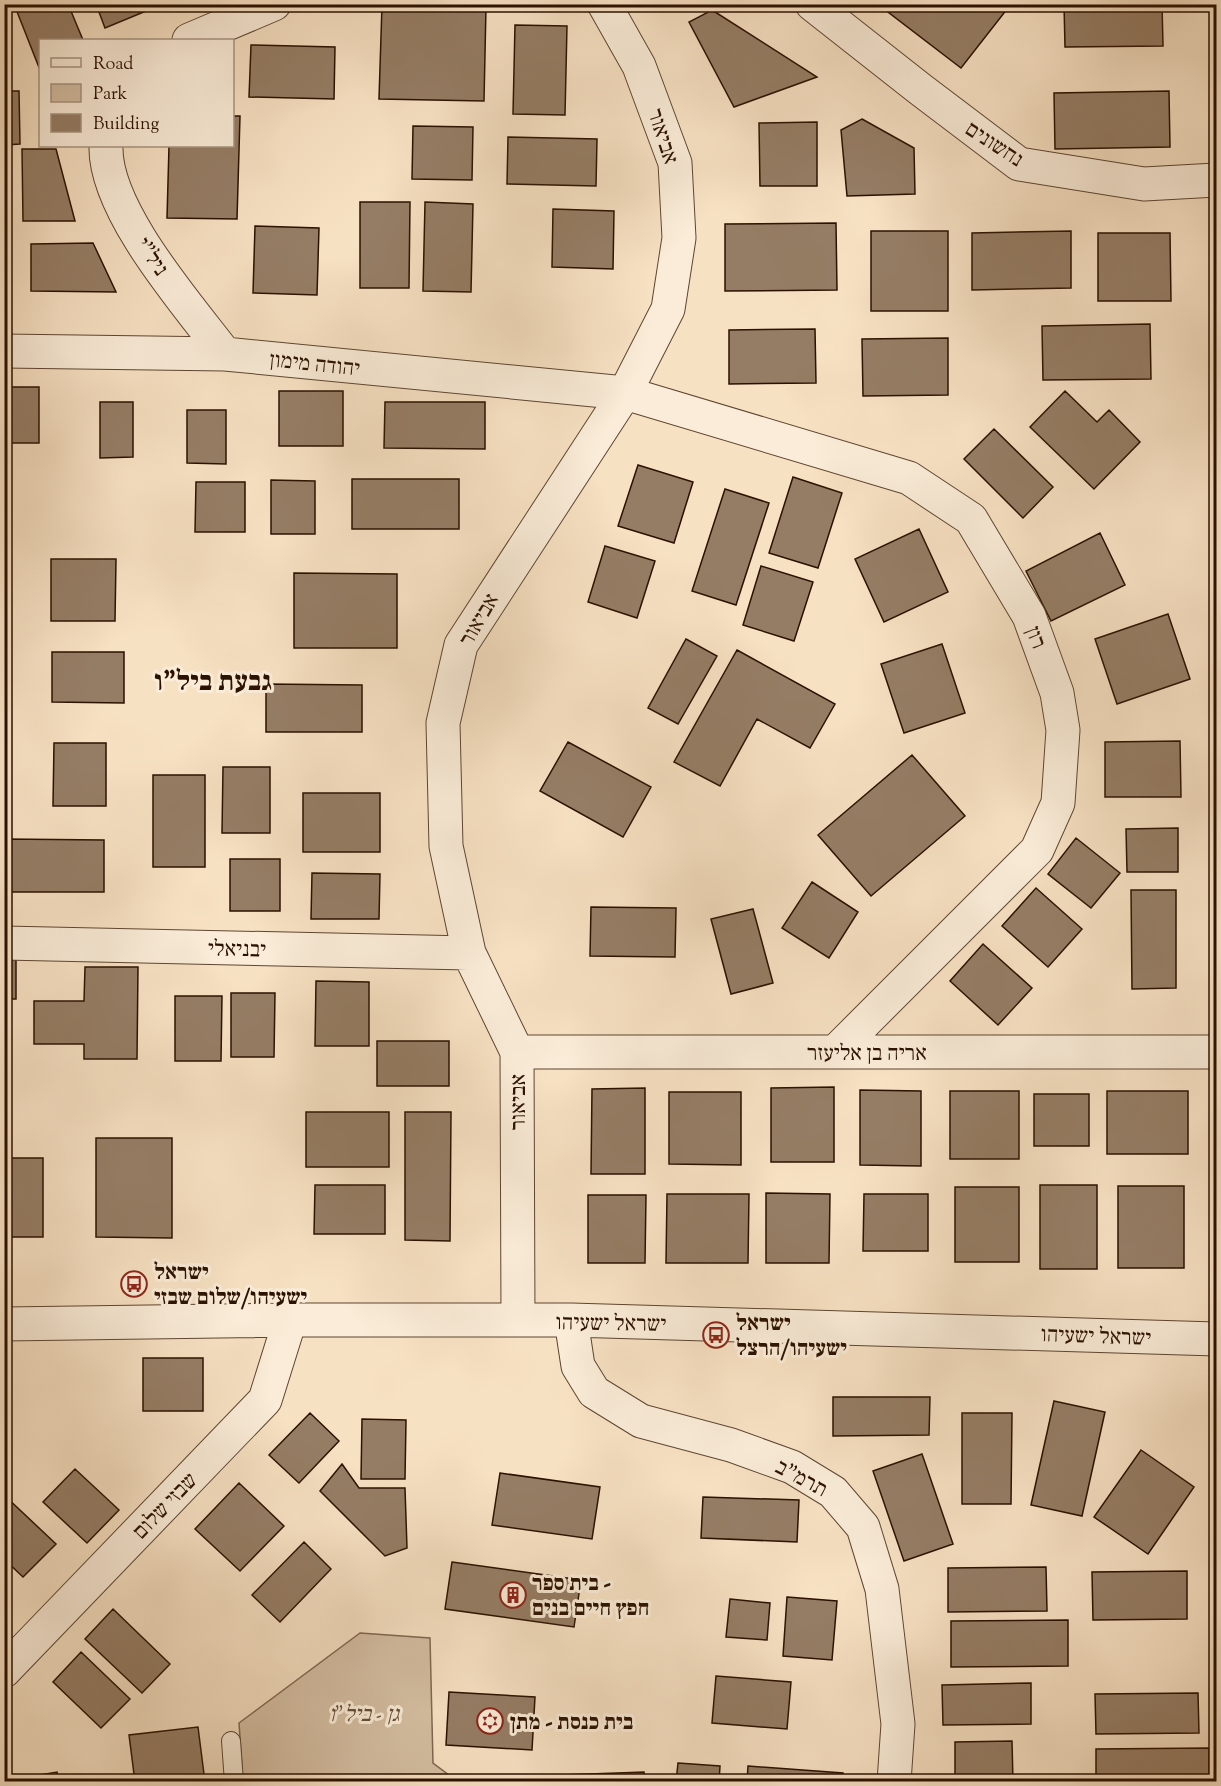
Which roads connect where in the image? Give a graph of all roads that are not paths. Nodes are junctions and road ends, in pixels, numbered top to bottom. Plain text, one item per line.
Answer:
1 (274, 4) edge
2 (604, 4) edge
3 (812, 4) edge
4 (191, 39) edge
5 (106, 147) edge
6 (1216, 180) edge
7 (4, 351) edge
8 (225, 354) junction
9 (625, 393) junction
10 (4, 943) edge
11 (469, 953) junction
12 (517, 1052) junction
13 (835, 1052) junction
14 (1216, 1052) edge
15 (290, 1320) junction
16 (518, 1320) junction
17 (571, 1320) junction
18 (4, 1324) edge
19 (1216, 1339) edge
20 (4, 1671) edge
21 (231, 1742) dead end
22 (234, 1782) edge
23 (894, 1782) edge

1 - 4 street
2 - 9 street, אביאור
3 - 6 street, נחשונים
5 - 8 street, ניל"י
7 - 8 street, יהודה מימון
8 - 9 street, יהודה מימון
9 - 11 street, אביאור
9 - 13 street, רון
10 - 11 street, יבניאלי
11 - 12 street, אביאור
12 - 13 street, אריה בן אליעזר
12 - 16 street, אביאור
13 - 14 street, אריה בן אליעזר
15 - 16 street, ישראל ישעיהו
15 - 18 street, ישראל ישעיהו
15 - 20 street, שבזי שלום
16 - 17 street, ישראל ישעיהו
17 - 19 street, ישראל ישעיהו
17 - 23 street, תרמ"ב
21 - 22 lane

